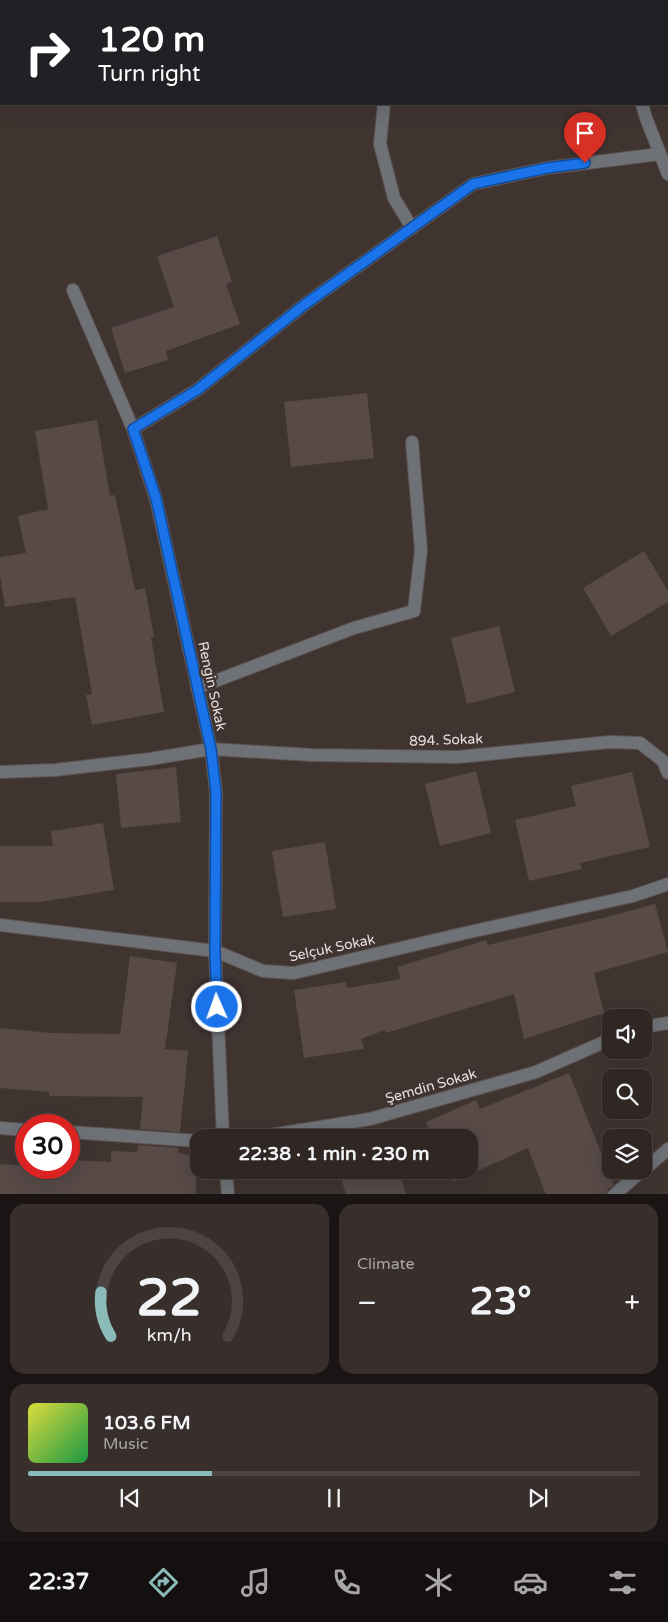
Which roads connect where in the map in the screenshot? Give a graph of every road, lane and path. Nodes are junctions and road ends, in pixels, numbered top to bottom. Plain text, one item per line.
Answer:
1 (384, 105) edge
2 (642, 105) edge
3 (660, 154) junction
4 (668, 174) edge
5 (412, 228) junction
6 (73, 290) dead end
7 (133, 429) junction
8 (412, 442) dead end
9 (197, 688) junction
10 (211, 749) junction
11 (0, 772) edge
12 (668, 773) edge
13 (668, 884) edge
14 (0, 926) edge
15 (215, 951) junction
16 (668, 1024) edge
17 (652, 1026) edge
18 (602, 1043) edge
19 (0, 1128) edge
20 (15, 1129) edge
21 (222, 1129) edge
22 (308, 1129) edge
23 (80, 1133) edge
24 (190, 1139) edge
25 (668, 1150) edge
26 (652, 1163) edge
27 (227, 1179) edge
28 (633, 1179) edge
29 (228, 1194) edge
30 (614, 1194) edge

1 - 5 street
2 - 3 street
3 - 4 street
3 - 5 street
5 - 7 street
6 - 7 street, Rengin Sokak
7 - 9 street, Rengin Sokak
8 - 9 street
9 - 10 street, Rengin Sokak
10 - 11 street, 894. Sokak
10 - 12 street, 894. Sokak
10 - 15 street, Rengin Sokak
13 - 15 street, Selçuk Sokak
14 - 15 street, Selçuk Sokak
15 - 21 street, Rengin Sokak
16 - 17 street
18 - 22 street, Şemdin Sokak
19 - 20 street
23 - 24 street
25 - 26 street
27 - 29 street
28 - 30 street

